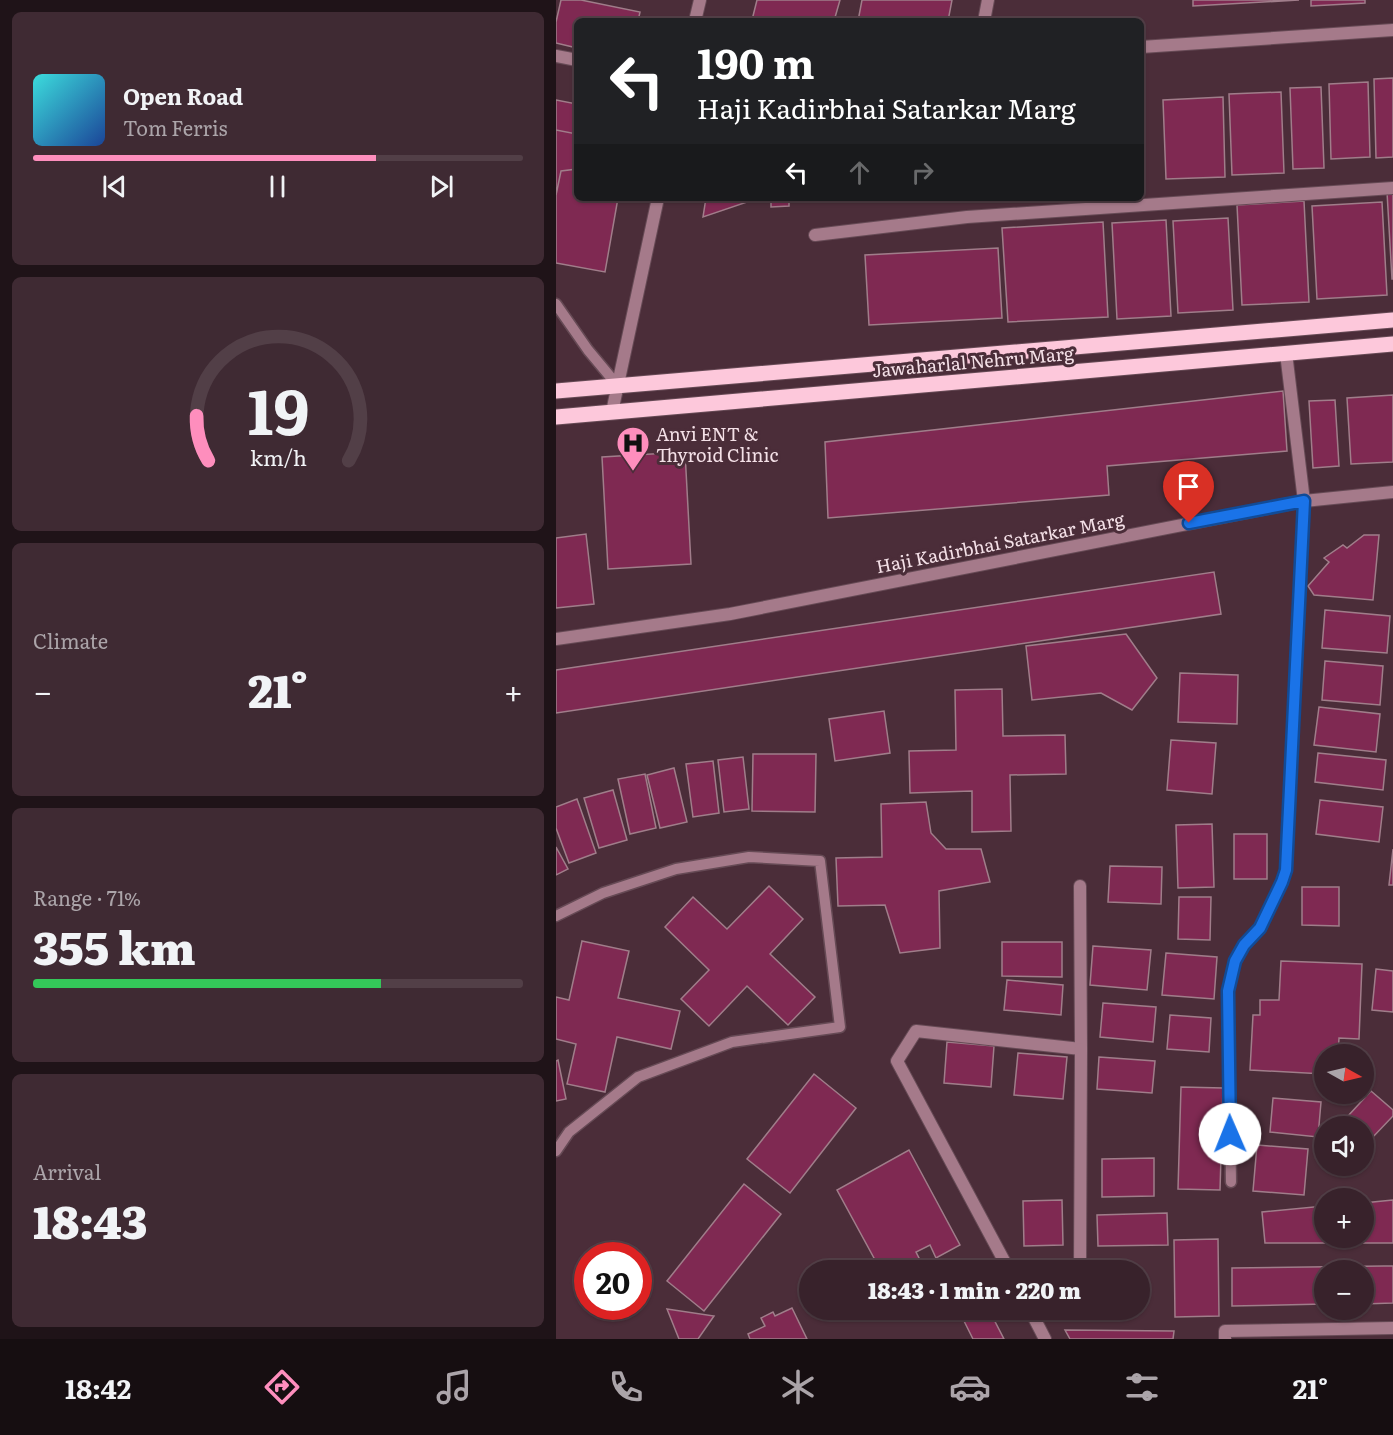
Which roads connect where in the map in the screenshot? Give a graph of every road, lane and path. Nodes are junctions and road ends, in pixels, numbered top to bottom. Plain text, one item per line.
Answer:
1 (700, 0) edge
2 (988, 0) edge
3 (696, 18) edge
4 (985, 18) edge
5 (1393, 30) edge
6 (1144, 47) edge
7 (556, 56) edge
8 (574, 59) edge
9 (1393, 188) edge
10 (657, 201) edge
11 (815, 235) dead end
12 (556, 304) edge
13 (1393, 320) edge
14 (1393, 344) edge
15 (1286, 353) junction
16 (618, 386) junction
17 (556, 392) edge
18 (612, 412) junction
19 (556, 417) edge
20 (1393, 492) edge
21 (1304, 501) junction
22 (556, 639) edge
23 (1080, 886) dead end
24 (556, 916) edge
25 (1081, 1049) junction
26 (556, 1151) edge
27 (1231, 1182) dead end
28 (1004, 1260) edge
29 (1080, 1260) edge
30 (1035, 1320) edge
31 (1393, 1328) edge
32 (1045, 1339) edge
33 (1225, 1339) edge

1 - 3 street
2 - 4 street
5 - 6 street
7 - 8 street
9 - 11 street
10 - 16 street
12 - 16 lane
13 - 16 main road, Jawaharlal Nehru Marg
14 - 15 main road, Jawaharlal Nehru Marg
15 - 18 main road, Jawaharlal Nehru Marg
15 - 21 street
16 - 17 main road, Jawaharlal Nehru Marg
16 - 18 street
18 - 19 main road, Jawaharlal Nehru Marg
20 - 21 street, Haji Kadirbhai Satarkar Marg
21 - 22 street, Haji Kadirbhai Satarkar Marg
21 - 27 lane
23 - 25 street
24 - 26 lane
25 - 28 street
25 - 29 street
30 - 32 street
31 - 33 street

